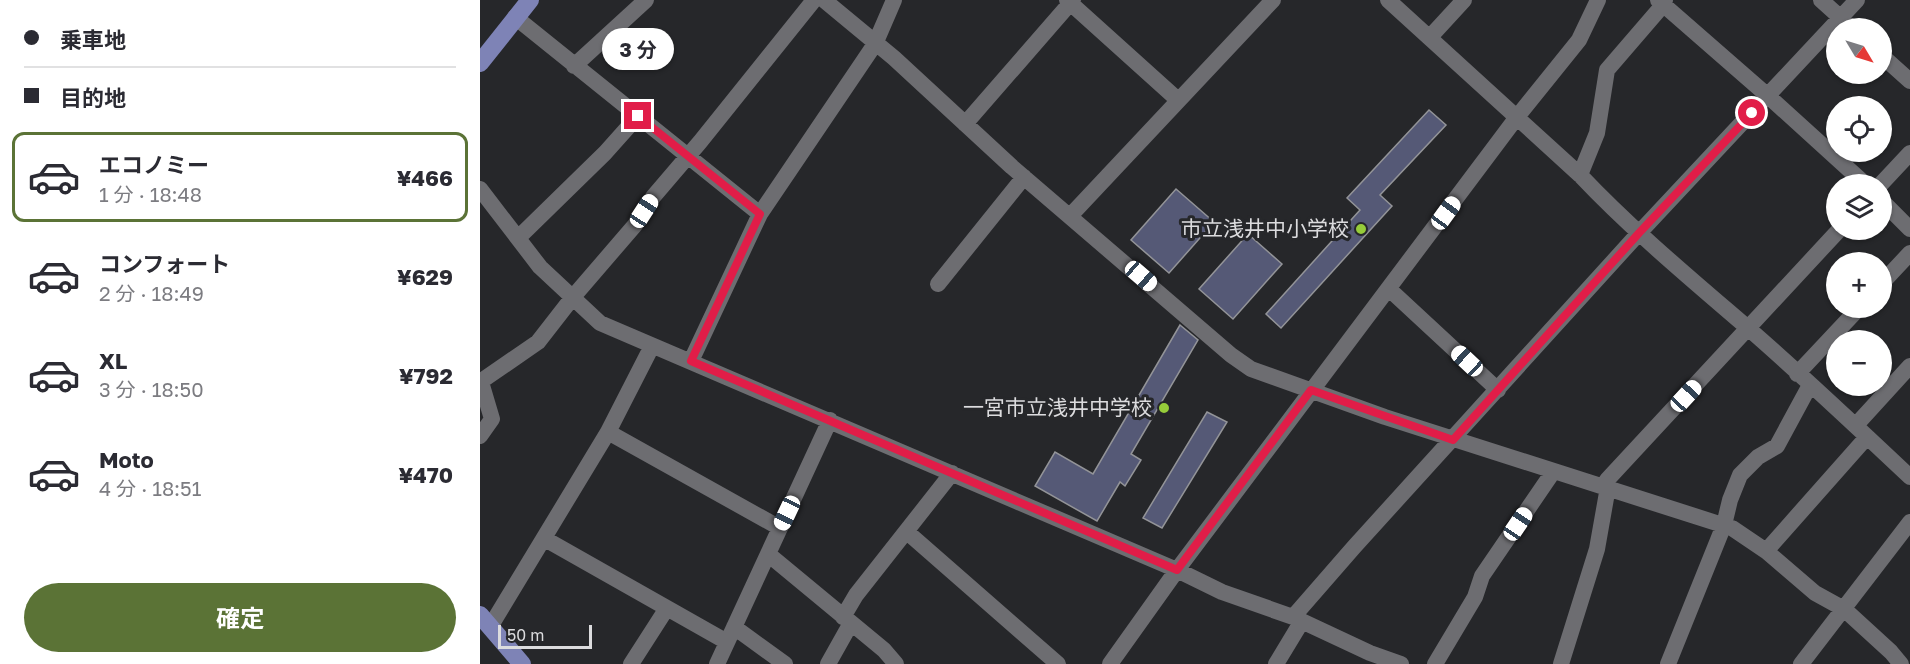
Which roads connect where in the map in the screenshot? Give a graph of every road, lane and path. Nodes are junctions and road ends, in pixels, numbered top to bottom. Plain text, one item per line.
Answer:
1 (530, 0) edge
2 (646, 0) edge
3 (814, 0) edge
4 (824, 0) edge
5 (894, 0) edge
6 (1273, 0) edge
7 (1388, 0) edge
8 (1464, 0) edge
9 (1598, 0) edge
10 (1821, 0) edge
11 (1857, 0) edge
12 (1070, 1) edge
13 (1662, 2) edge
14 (515, 17) junction
15 (1841, 18) edge
16 (1848, 18) edge
17 (1430, 37) junction
18 (1826, 42) edge
19 (875, 44) junction
20 (480, 63) edge
21 (1892, 65) edge
22 (574, 66) junction
23 (1910, 81) edge
24 (1768, 96) junction
25 (1178, 100) junction
26 (638, 116) junction
27 (1517, 117) junction
28 (965, 123) junction
29 (1910, 153) edge
30 (688, 156) junction
31 (1854, 174) edge
32 (1890, 174) edge
33 (1580, 175) junction
34 (1024, 177) junction
35 (483, 198) edge
36 (1892, 211) edge
37 (760, 214) junction
38 (1070, 216) junction
39 (1910, 229) edge
40 (1639, 233) junction
41 (518, 238) junction
42 (1830, 240) edge
43 (1910, 253) edge
44 (1892, 272) edge
45 (938, 284) dead end
46 (1389, 289) junction
47 (573, 297) junction
48 (1851, 318) edge
49 (1748, 329) junction
50 (652, 346) junction
51 (691, 361) junction
52 (1910, 366) edge
53 (1803, 379) junction
54 (480, 382) edge
55 (1311, 390) junction
56 (1498, 390) junction
57 (830, 420) junction
58 (1862, 431) junction
59 (608, 432) junction
60 (480, 436) edge
61 (1453, 440) junction
62 (1553, 471) junction
63 (952, 473) junction
64 (1910, 477) edge
65 (1608, 487) junction
66 (1910, 522) edge
67 (1724, 525) junction
68 (780, 528) junction
69 (907, 532) junction
70 (545, 539) junction
71 (1766, 551) junction
72 (768, 554) junction
73 (1177, 570) junction
74 (667, 608) junction
75 (1844, 609) junction
76 (1298, 619) junction
77 (847, 620) junction
78 (485, 621) edge
79 (730, 635) junction
80 (522, 664) edge
81 (631, 664) edge
82 (717, 664) edge
83 (785, 664) edge
84 (828, 664) edge
85 (896, 664) edge
86 (1058, 664) edge
87 (1110, 664) edge
88 (1276, 664) edge
89 (1401, 664) edge
90 (1435, 664) edge
91 (1561, 664) edge
92 (1668, 664) edge
93 (1801, 664) edge
94 (1900, 664) edge

1 - 14 main road
2 - 22 street
3 - 30 street
4 - 19 street
5 - 19 street
6 - 25 street
7 - 17 street
8 - 17 street
9 - 27 street
10 - 15 street
11 - 16 street
12 - 25 street
12 - 28 street
13 - 24 street
13 - 33 street
14 - 20 main road
14 - 22 street
17 - 27 street
18 - 24 street
19 - 28 street
19 - 37 street
21 - 23 street
22 - 26 street
24 - 31 street
24 - 40 street
25 - 38 street
26 - 30 street
26 - 41 street
27 - 33 street
27 - 46 street
28 - 34 street
29 - 32 street
30 - 37 street
30 - 47 street
33 - 40 street
34 - 38 street
34 - 45 street
35 - 41 street
36 - 39 street
37 - 51 street
38 - 55 street
40 - 49 street
40 - 56 street
41 - 47 street
42 - 49 street
43 - 44 street
46 - 55 street
46 - 56 street
47 - 50 street
47 - 54 street
48 - 53 street
49 - 53 street
49 - 65 street
50 - 51 street
50 - 59 street
51 - 57 street
52 - 58 street
53 - 58 street
53 - 67 street
54 - 60 street
55 - 61 street
55 - 73 street
56 - 61 street
57 - 63 street
57 - 68 street
58 - 64 street
58 - 71 street
59 - 68 street
59 - 70 street
61 - 62 street
61 - 76 street
62 - 65 street
62 - 90 street
63 - 69 street
63 - 73 street
65 - 67 street
65 - 91 street
66 - 75 street
67 - 71 street
67 - 92 street
68 - 72 street
69 - 77 street
69 - 86 street
70 - 74 street
70 - 78 street
71 - 75 street
72 - 77 street
72 - 79 street
73 - 76 street
73 - 87 street
74 - 79 street
74 - 81 street
75 - 93 street
75 - 94 street
76 - 88 street
76 - 89 street
77 - 84 street
77 - 85 street
78 - 80 main road
79 - 82 street
79 - 83 street

